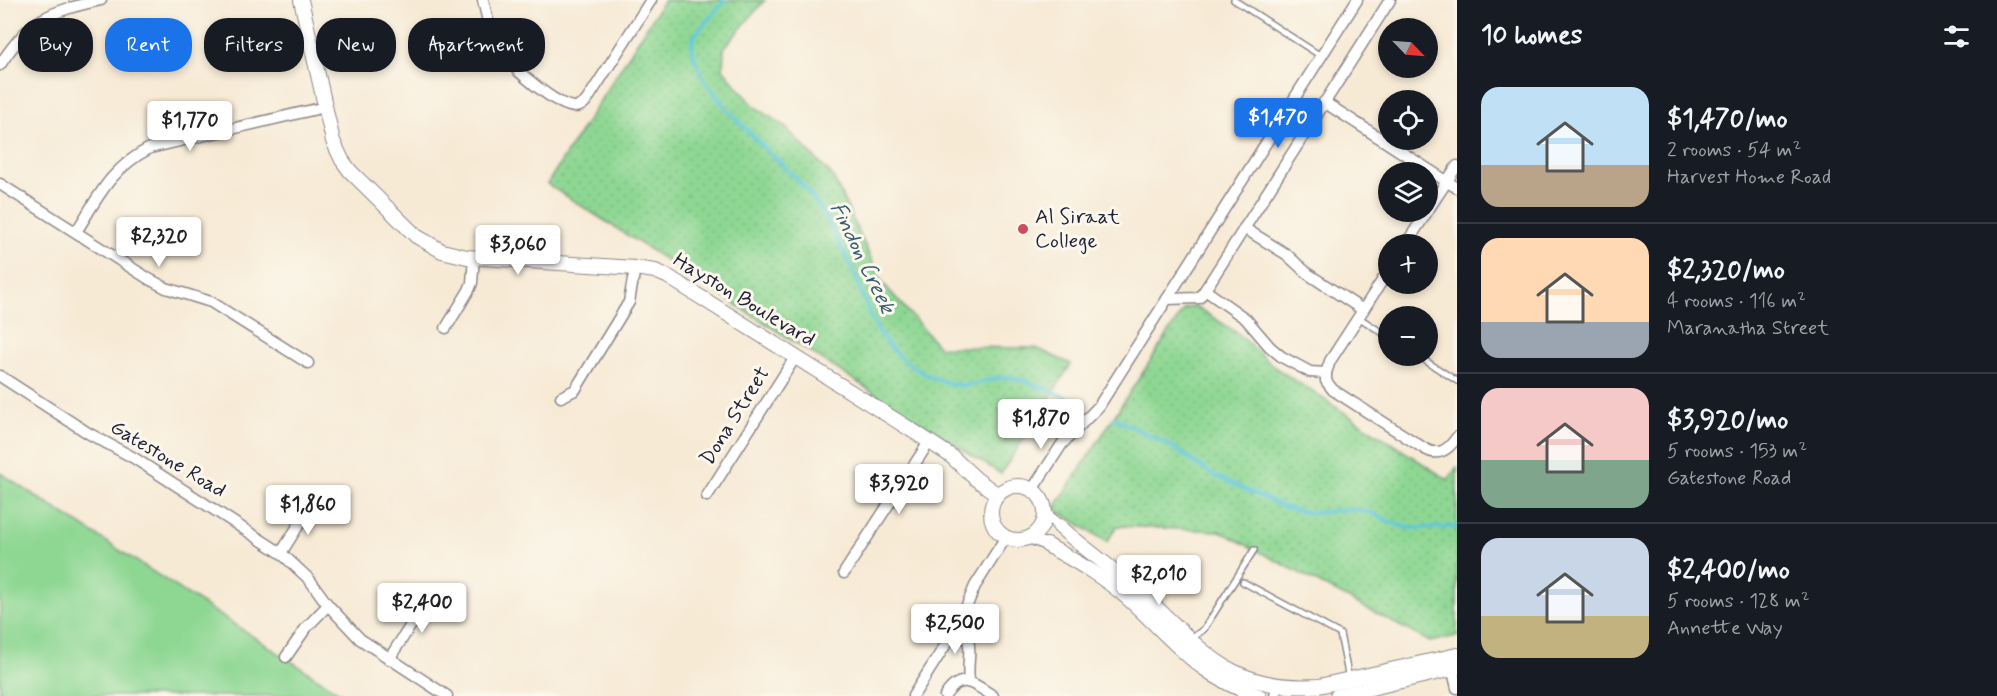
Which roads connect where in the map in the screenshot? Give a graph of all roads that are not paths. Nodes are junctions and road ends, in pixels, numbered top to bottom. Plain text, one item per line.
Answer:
1 (101, 0) edge
2 (301, 0) edge
3 (483, 0) edge
4 (651, 0) edge
5 (1234, 0) edge
6 (1356, 0) edge
7 (1389, 0) edge
8 (1321, 56) junction
9 (0, 65) edge
10 (1324, 102) junction
11 (325, 107) junction
12 (1457, 166) edge
13 (1447, 182) junction
14 (0, 184) edge
15 (1457, 188) edge
16 (1438, 196) edge
17 (1244, 228) junction
18 (76, 232) junction
19 (474, 257) junction
20 (635, 268) junction
21 (1378, 286) edge
22 (1204, 291) junction
23 (1167, 299) junction
24 (1360, 313) junction
25 (446, 328) dead end
26 (1378, 328) edge
27 (796, 356) junction
28 (308, 363) dead end
29 (1434, 366) edge
30 (1326, 373) junction
31 (0, 376) edge
32 (1457, 381) edge
33 (561, 397) dead end
34 (1457, 436) edge
35 (929, 442) junction
36 (1032, 490) junction
37 (998, 495) junction
38 (707, 496) dead end
39 (312, 504) dead end
40 (1045, 512) junction
41 (1059, 526) joint
42 (1006, 537) junction
43 (1029, 538) junction
44 (1047, 545) joint
45 (1254, 550) dead end
46 (280, 553) junction
47 (844, 573) dead end
48 (1243, 582) dead end
49 (431, 594) dead end
50 (328, 605) junction
51 (960, 622) junction
52 (1190, 640) junction
53 (286, 657) dead end
54 (389, 659) junction
55 (1454, 662) edge
56 (1349, 680) junction
57 (969, 682) junction
58 (1457, 688) edge
59 (1276, 691) edge
60 (447, 696) edge
61 (913, 696) edge
62 (945, 696) edge
63 (993, 696) edge
64 (1259, 696) edge
65 (1337, 696) edge

1 - 9 street
2 - 11 street, Hayston Boulevard
3 - 4 street
5 - 8 lane
6 - 8 street
7 - 10 street
8 - 23 street
10 - 13 street
10 - 17 street
11 - 18 street
11 - 19 street, Hayston Boulevard
12 - 13 street
13 - 15 street
13 - 16 street
14 - 18 street
17 - 22 street
17 - 24 street
18 - 28 street
19 - 20 street, Hayston Boulevard
19 - 25 street
20 - 27 street, Hayston Boulevard
20 - 33 street
21 - 24 street
22 - 23 street
22 - 30 street
23 - 36 street
24 - 26 lane
24 - 30 street
27 - 35 street, Hayston Boulevard
27 - 38 street, Dona Street
29 - 32 lane
30 - 34 street
31 - 46 street, Gatestone Road
35 - 37 street, Hayston Boulevard
35 - 47 street
36 - 37 street
36 - 40 street
37 - 42 street
39 - 46 street
40 - 41 street
40 - 43 street
41 - 52 street
42 - 43 street
42 - 51 street
43 - 44 street
44 - 64 street
45 - 52 lane
46 - 50 street, Gatestone Road
48 - 56 lane
49 - 54 street
50 - 53 street
50 - 54 street, Gatestone Road
51 - 57 street
51 - 61 street
52 - 59 street
54 - 60 street, Gatestone Road
55 - 56 street
55 - 58 street
55 - 65 street
56 - 59 street
57 - 62 street
57 - 63 street

